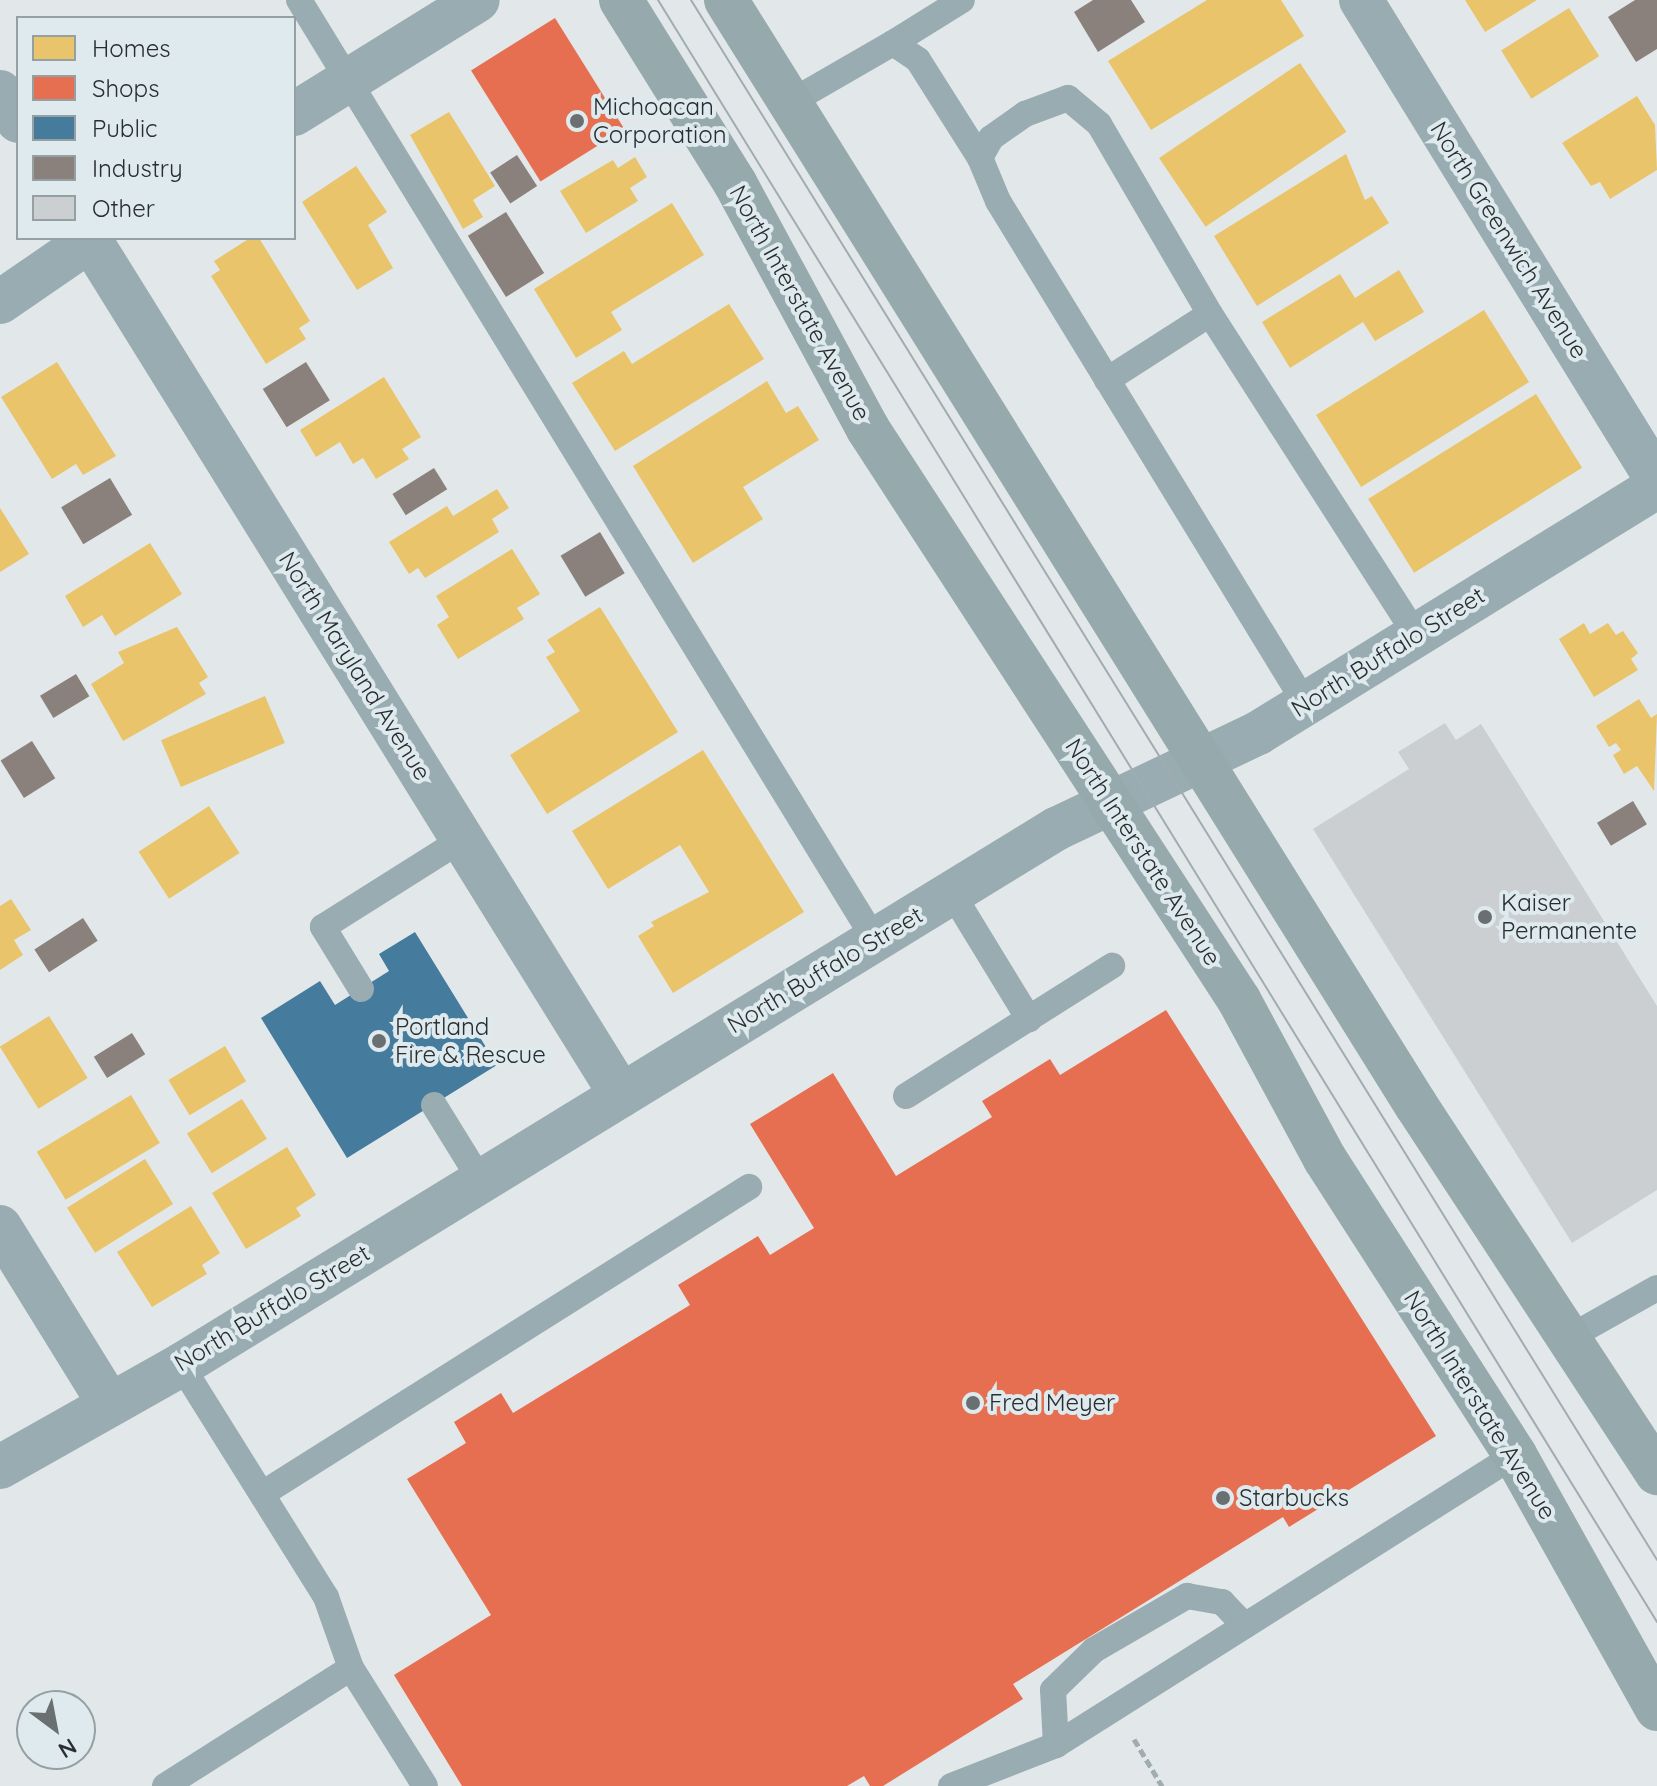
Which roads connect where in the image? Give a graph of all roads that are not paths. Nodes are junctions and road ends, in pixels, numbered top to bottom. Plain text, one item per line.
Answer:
1 (299, 0) edge
2 (478, 0) edge
3 (621, 0) edge
4 (726, 0) edge
5 (962, 0) edge
6 (1361, 0) edge
7 (893, 43) junction
8 (348, 80) junction
9 (0, 92) edge
10 (789, 103) junction
11 (296, 113) edge
12 (16, 118) edge
13 (980, 158) junction
14 (90, 240) edge
15 (92, 240) edge
16 (0, 302) edge
17 (1210, 314) junction
18 (1107, 380) junction
19 (1657, 480) edge
20 (1657, 487) edge
21 (1416, 635) junction
22 (1305, 703) junction
23 (1203, 759) junction
24 (1110, 804) junction
25 (463, 839) junction
26 (952, 893) junction
27 (875, 940) junction
28 (1112, 966) dead end
29 (361, 989) dead end
30 (1029, 1019) junction
31 (621, 1095) junction
32 (906, 1096) dead end
33 (434, 1105) dead end
34 (481, 1181) junction
35 (749, 1187) dead end
36 (0, 1227) edge
37 (1657, 1288) edge
38 (1570, 1337) junction
39 (181, 1365) junction
40 (108, 1402) junction
41 (1515, 1455) junction
42 (1654, 1460) edge
43 (0, 1467) edge
44 (262, 1494) junction
45 (1245, 1626) junction
46 (351, 1668) junction
47 (1657, 1709) edge
48 (1056, 1745) junction
49 (165, 1786) edge
50 (425, 1786) edge
51 (951, 1786) edge

1 - 8 lane
2 - 8 street
3 - 24 street, North Interstate Avenue
4 - 10 street
5 - 7 lane
6 - 19 street, North Greenwich Avenue
7 - 10 lane
7 - 13 lane
8 - 11 street
8 - 27 lane
9 - 12 street
10 - 23 street
13 - 17 lane
13 - 18 lane
14 - 16 street
15 - 25 street, North Maryland Avenue
17 - 18 lane
17 - 21 lane
18 - 22 lane
20 - 21 street, North Buffalo Street
21 - 22 street, North Buffalo Street
22 - 23 street, North Buffalo Street
23 - 24 street, North Buffalo Street
23 - 38 street
24 - 26 street, North Buffalo Street
24 - 41 street, North Interstate Avenue
25 - 29 lane
25 - 31 street, North Maryland Avenue
26 - 27 street, North Buffalo Street
26 - 30 lane
27 - 31 street, North Buffalo Street
28 - 30 lane
30 - 32 lane
31 - 34 street, North Buffalo Street
33 - 34 lane
34 - 39 street, North Buffalo Street
35 - 44 lane
36 - 40 street
37 - 38 lane
38 - 42 street
39 - 40 street, North Buffalo Street
39 - 44 lane
40 - 43 street, North Buffalo Street
41 - 45 lane
41 - 47 street, North Interstate Avenue
44 - 46 lane
45 - 48 lane
45 - 48 lane
46 - 49 lane
46 - 50 lane
48 - 51 lane

